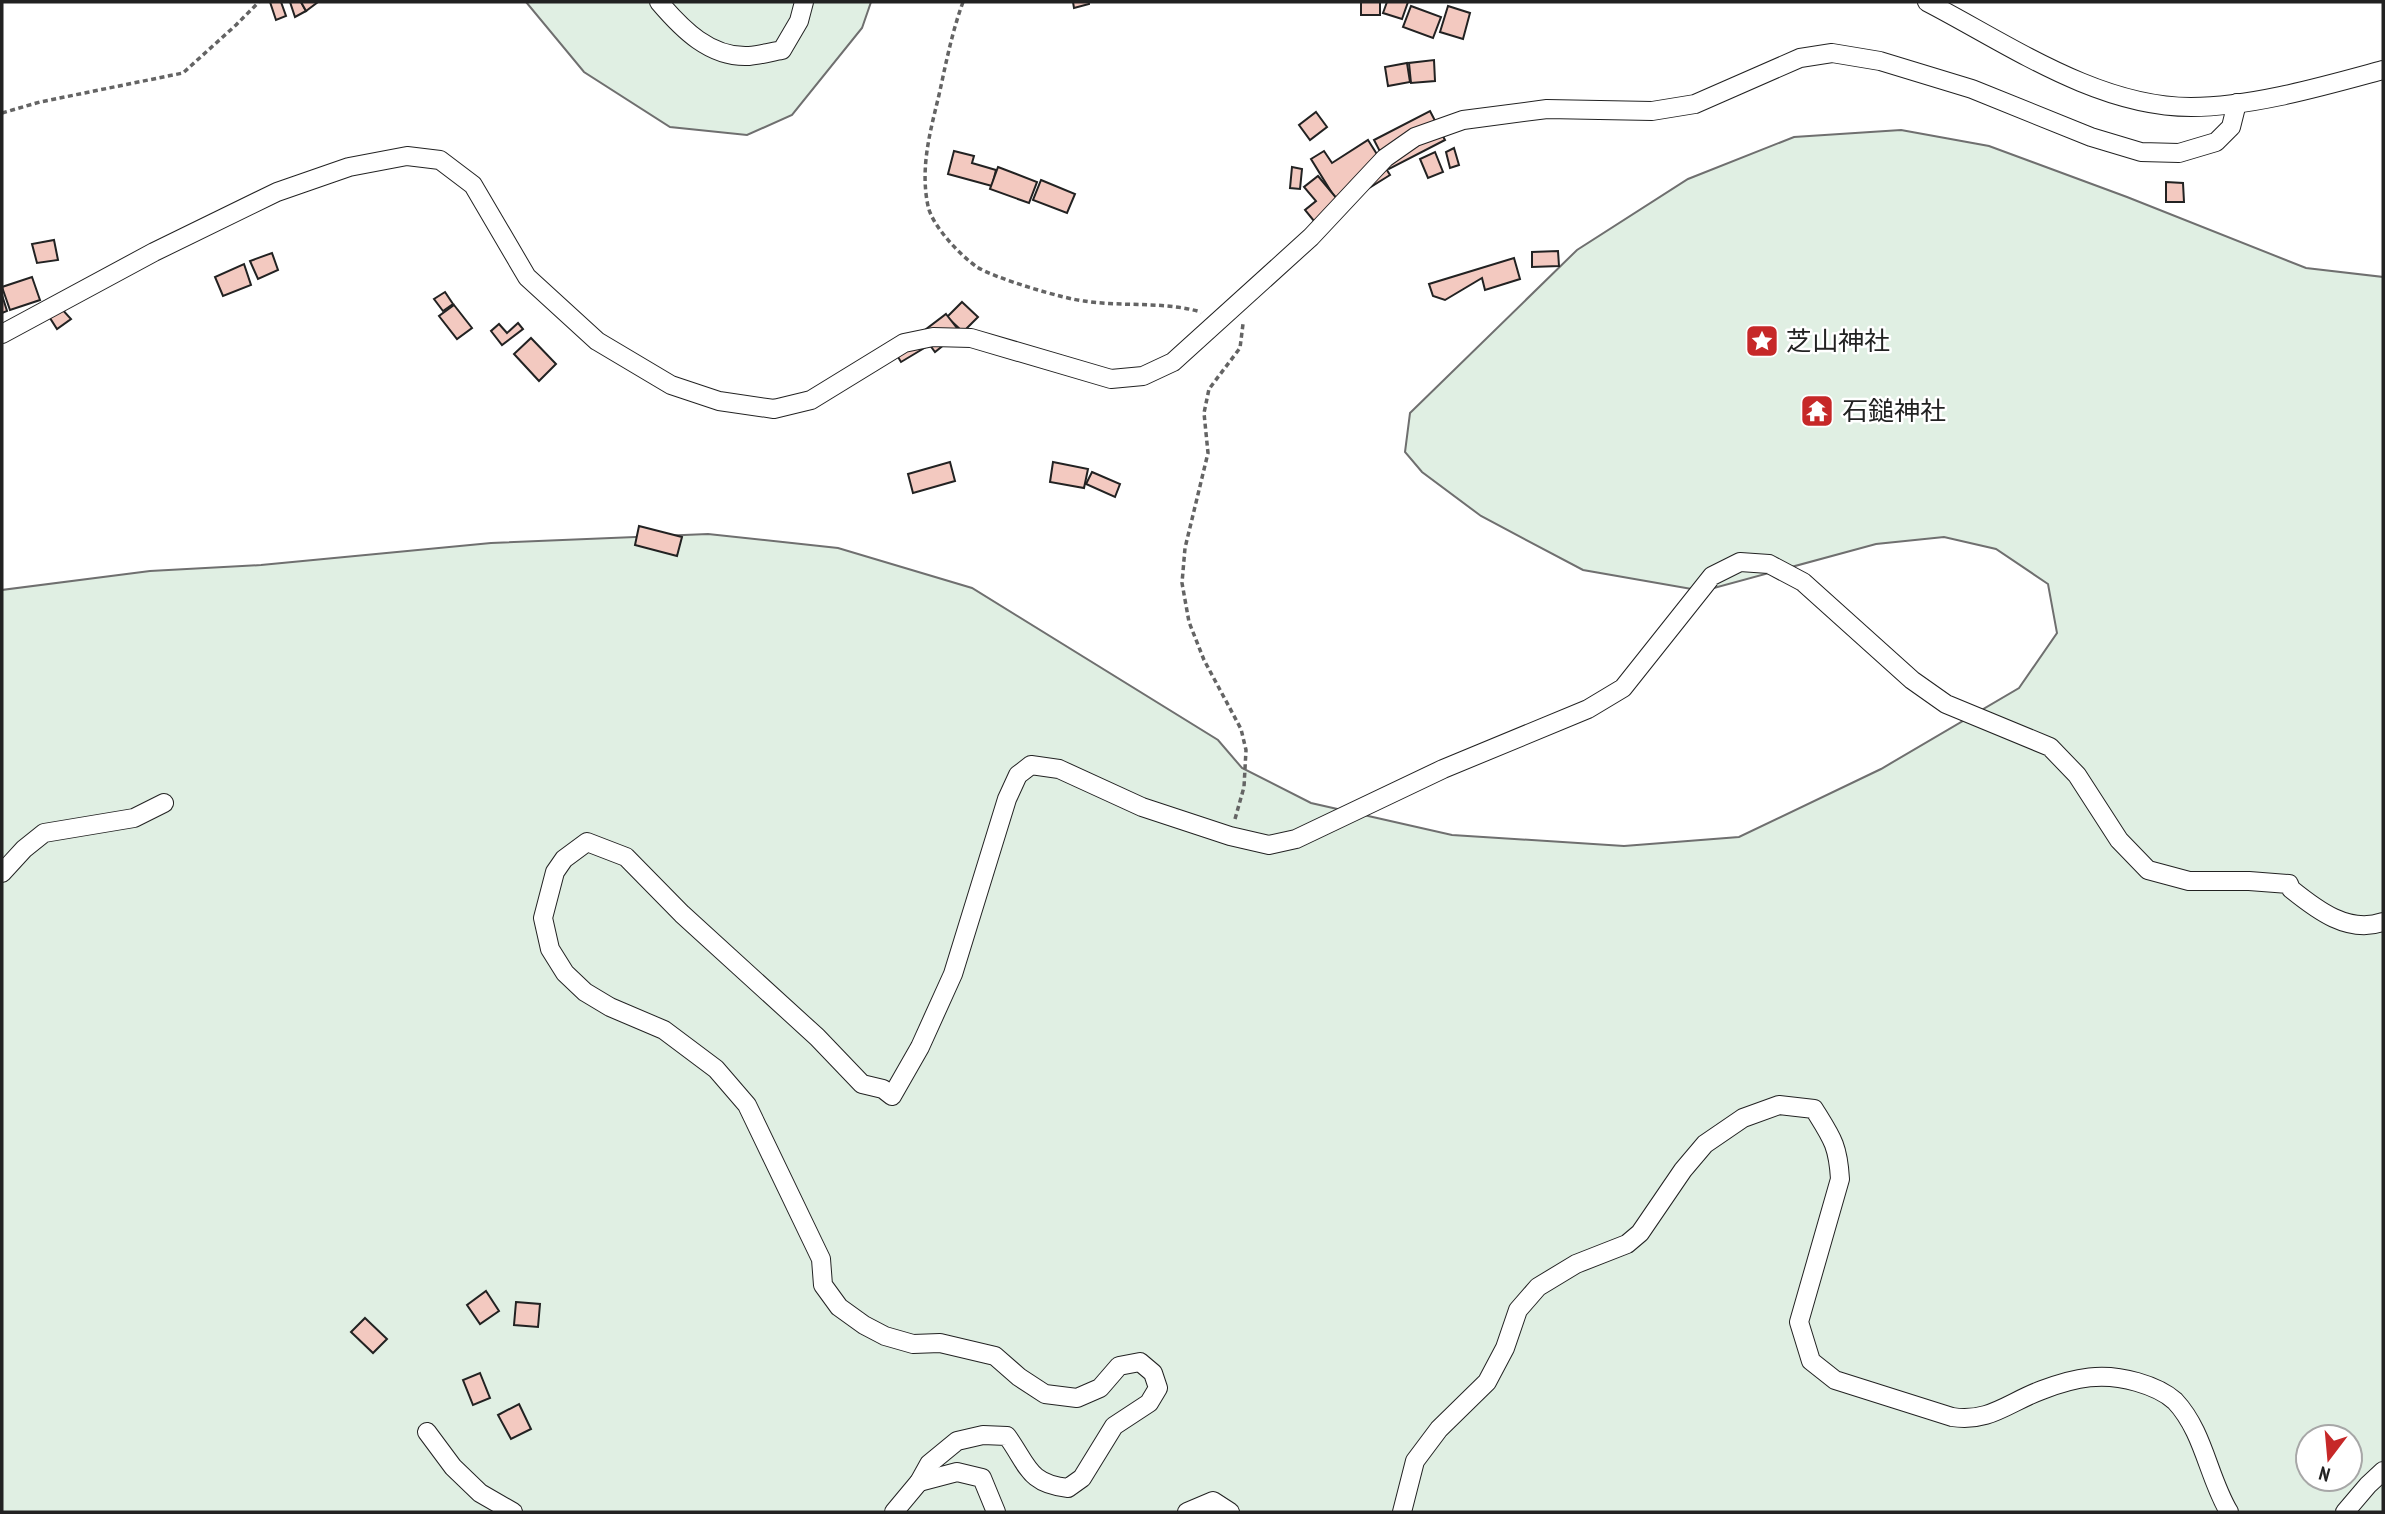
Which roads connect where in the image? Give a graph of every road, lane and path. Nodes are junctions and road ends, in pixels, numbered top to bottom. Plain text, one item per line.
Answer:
1 (259, 2) edge
2 (659, 2) edge
3 (804, 2) edge
4 (963, 2) edge
5 (1927, 2) edge
6 (2383, 70) edge
7 (2237, 103) junction
8 (2, 113) edge
9 (1239, 301) junction
10 (1220, 317) junction
11 (2, 334) edge
12 (164, 803) dead end
13 (1230, 836) junction
14 (2, 873) edge
15 (2383, 922) edge
16 (427, 1432) dead end
17 (2383, 1471) edge
18 (919, 1482) junction
19 (513, 1512) edge
20 (894, 1512) edge
21 (996, 1512) edge
22 (1187, 1512) edge
23 (1230, 1512) edge
24 (1402, 1512) edge
25 (2229, 1512) edge
26 (2345, 1512) edge

1 - 8 path
2 - 3 street
4 - 10 path
5 - 7 street
6 - 7 street
7 - 9 street
9 - 10 street
9 - 13 path
10 - 11 street
12 - 14 street
13 - 15 street
13 - 18 street
16 - 19 street
17 - 26 street
18 - 20 street
18 - 21 street
22 - 23 street
24 - 25 street

